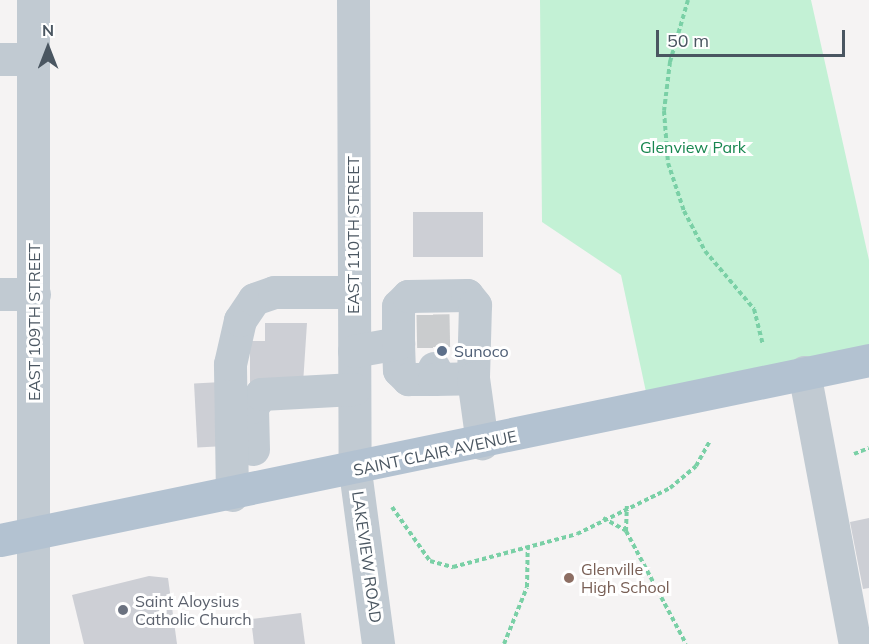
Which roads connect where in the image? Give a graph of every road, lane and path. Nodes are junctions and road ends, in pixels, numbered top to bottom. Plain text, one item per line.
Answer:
1 (33, 0) edge
2 (353, 0) edge
3 (688, 0) edge
4 (0, 58) edge
5 (33, 58) junction
6 (353, 292) junction
7 (0, 294) edge
8 (34, 294) junction
9 (398, 343) junction
10 (763, 345) dead end
11 (354, 351) junction
12 (869, 360) edge
13 (804, 372) junction
14 (473, 378) junction
15 (354, 389) junction
16 (710, 441) dead end
17 (482, 443) junction
18 (869, 448) edge
19 (854, 454) dead end
20 (355, 471) junction
21 (244, 492) junction
22 (627, 505) junction
23 (392, 507) dead end
24 (603, 518) junction
25 (626, 531) junction
26 (34, 533) junction
27 (0, 540) edge
28 (528, 548) junction
29 (33, 644) edge
30 (378, 644) edge
31 (504, 644) edge
32 (686, 644) edge
33 (855, 644) edge

1 - 5 street, EAST 109TH STREET
2 - 6 street, EAST 110TH STREET
3 - 10 path
4 - 5 street
5 - 8 street, EAST 109TH STREET
6 - 11 street, EAST 110TH STREET
6 - 21 street
7 - 8 street
8 - 26 street, EAST 109TH STREET
9 - 11 street
9 - 14 street
9 - 14 street
11 - 15 street, EAST 110TH STREET
12 - 13 main road, SAINT CLAIR AVENUE
13 - 17 main road, SAINT CLAIR AVENUE
13 - 33 street
14 - 17 street
15 - 20 street, EAST 110TH STREET
15 - 21 street
16 - 22 path
17 - 20 main road, SAINT CLAIR AVENUE
18 - 19 path
20 - 21 main road, SAINT CLAIR AVENUE
20 - 30 street, LAKEVIEW ROAD
21 - 26 main road, SAINT CLAIR AVENUE
22 - 24 path
22 - 25 path
23 - 28 path
24 - 25 path
24 - 28 path
25 - 32 path
26 - 27 main road, SAINT CLAIR AVENUE
26 - 29 street, EAST 109TH STREET
28 - 31 path

